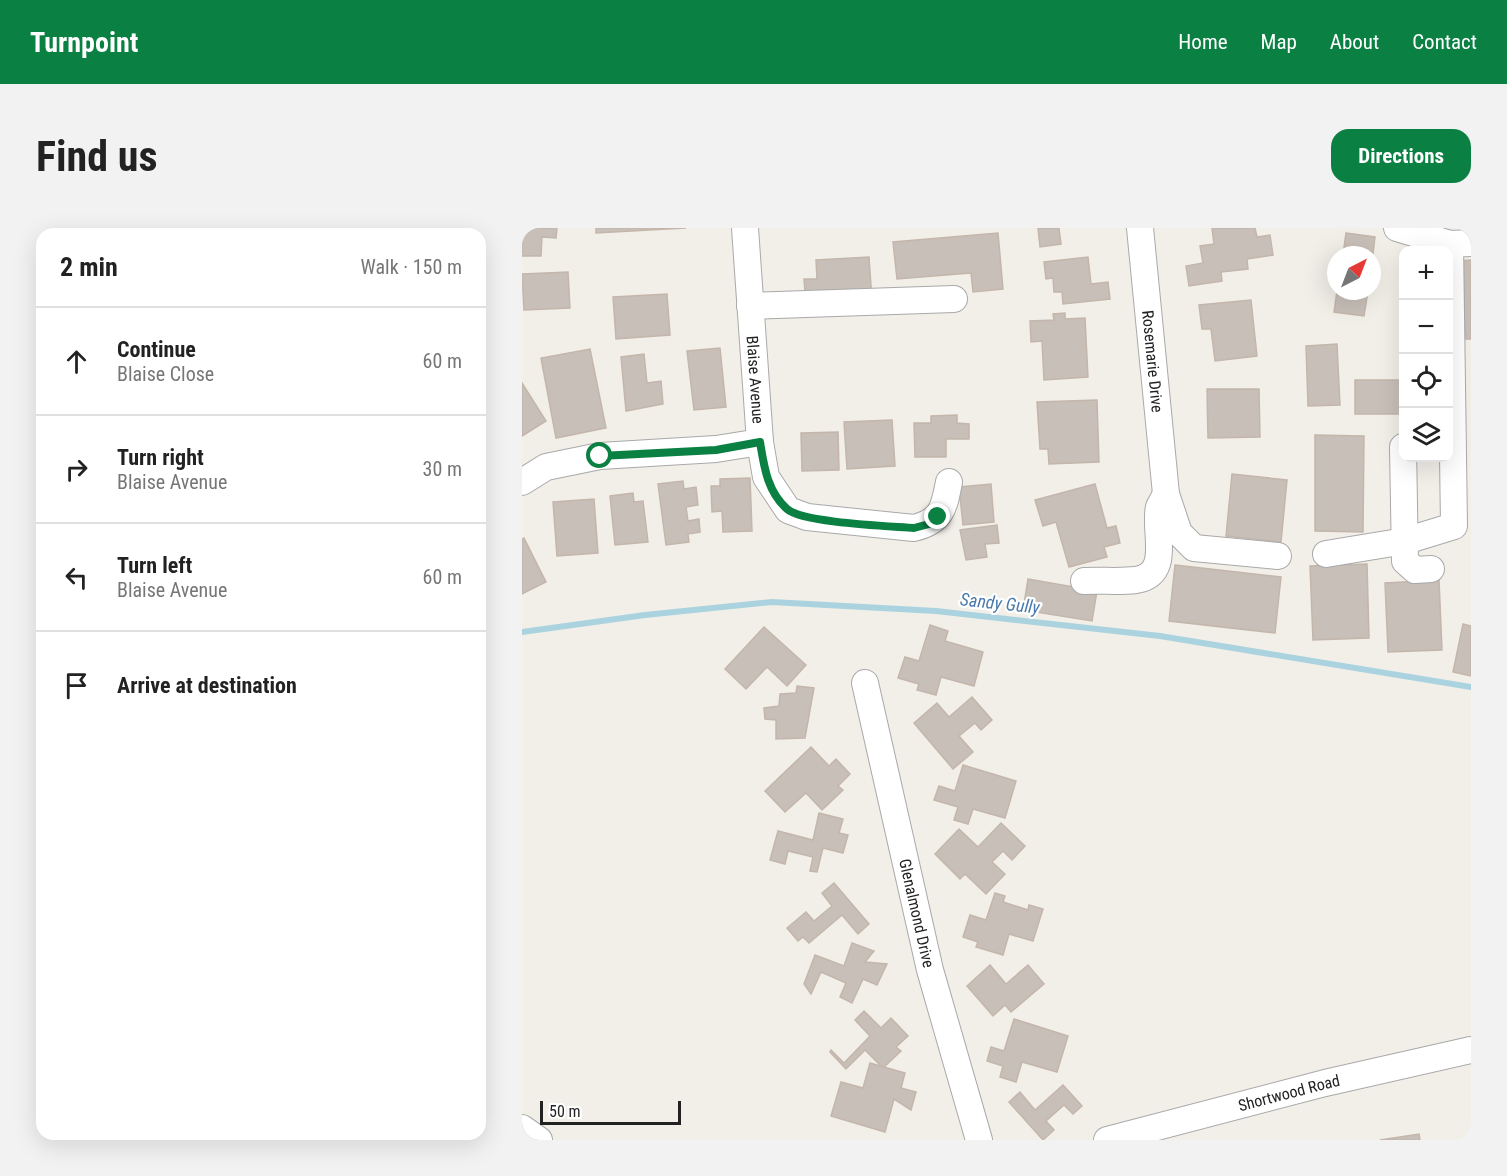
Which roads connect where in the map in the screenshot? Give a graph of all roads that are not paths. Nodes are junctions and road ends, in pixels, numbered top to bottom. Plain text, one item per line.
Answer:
1 (746, 228) edge
2 (1140, 228) edge
3 (1397, 228) edge
4 (1460, 244) edge
5 (954, 299) dead end
6 (750, 306) junction
7 (760, 442) junction
8 (1402, 462) edge
9 (522, 482) edge
10 (949, 482) dead end
11 (1166, 494) junction
12 (1405, 541) junction
13 (1326, 554) dead end
14 (1278, 556) dead end
15 (1431, 569) dead end
16 (1084, 581) dead end
17 (865, 684) dead end
18 (1471, 1050) edge
19 (522, 1128) edge
20 (1111, 1139) edge
21 (539, 1140) edge
22 (979, 1140) edge

1 - 6 street, Blaise Avenue
2 - 11 street, Rosemarie Drive
3 - 4 street
4 - 12 street
5 - 6 street
6 - 7 street, Blaise Avenue
7 - 9 street
7 - 10 street, Blaise Avenue
8 - 12 street
11 - 14 street
11 - 16 street
12 - 13 street
12 - 15 street
17 - 22 street, Glenalmond Drive
18 - 20 street, Shortwood Road
19 - 21 street

